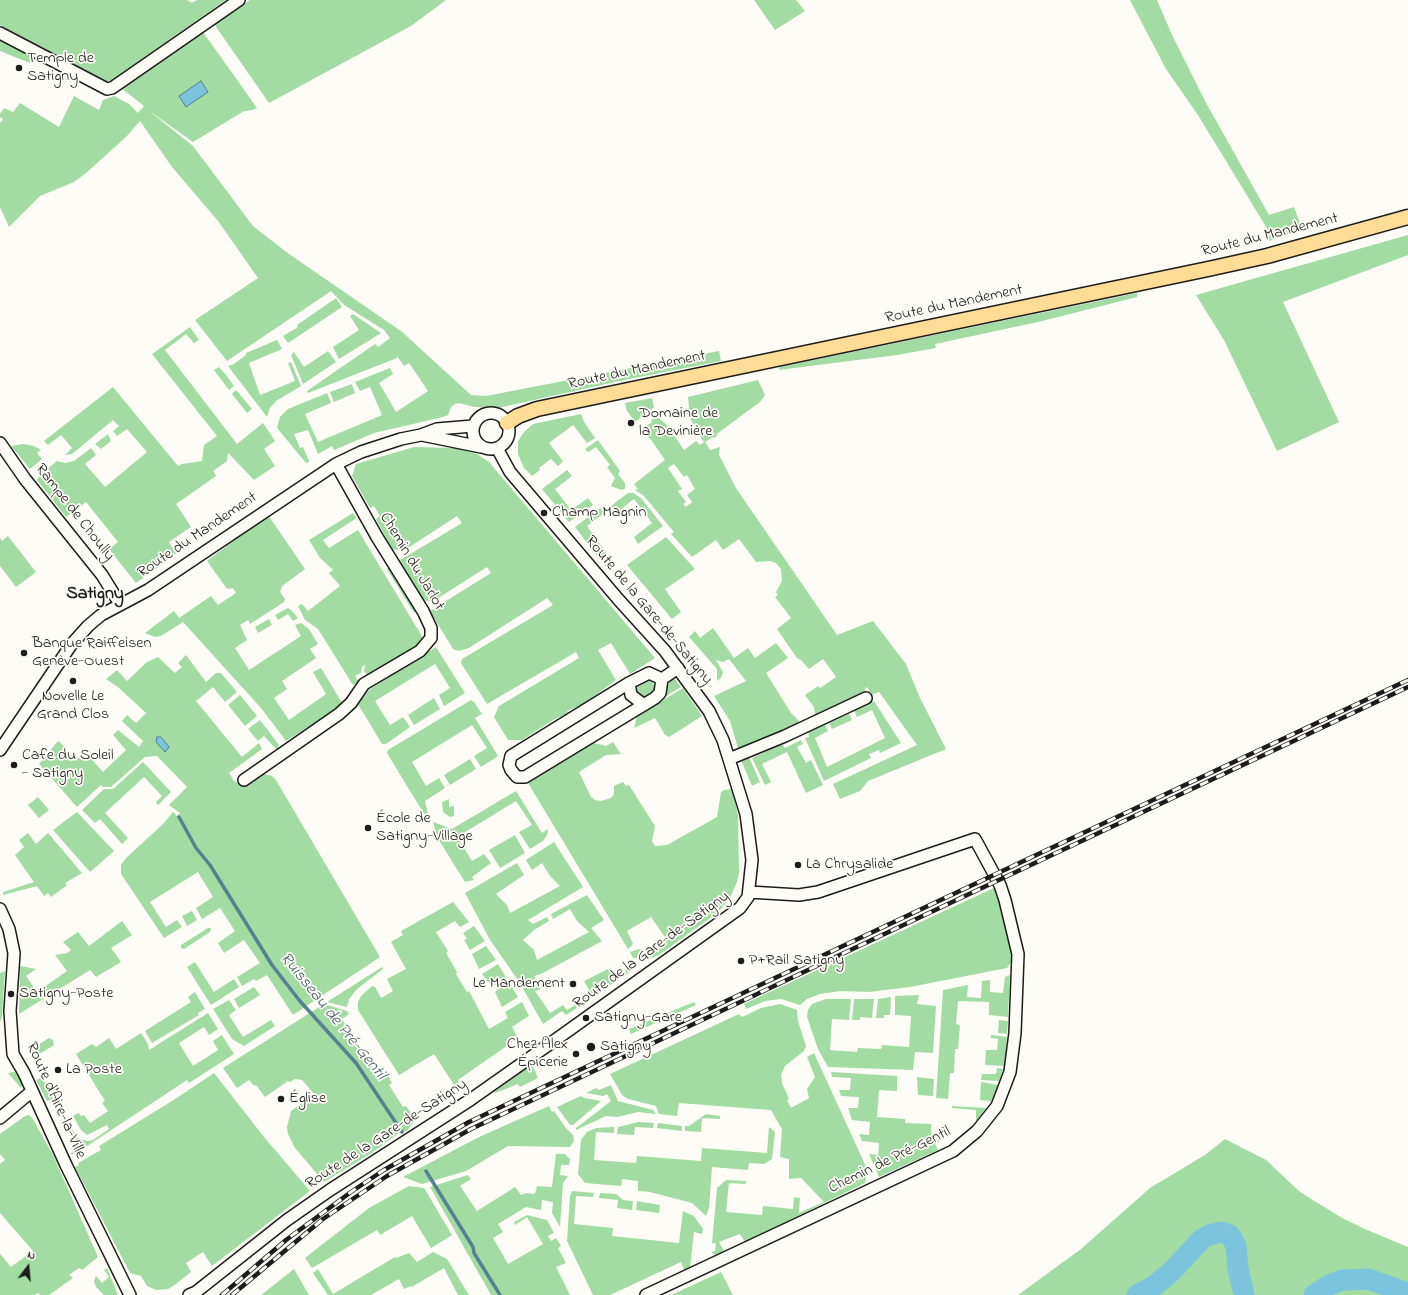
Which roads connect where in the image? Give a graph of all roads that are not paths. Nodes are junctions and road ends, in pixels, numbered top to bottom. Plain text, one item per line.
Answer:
1 (239, 0) edge
2 (0, 33) edge
3 (1408, 217) edge
4 (507, 423) junction
5 (473, 426) junction
6 (421, 435) junction
7 (0, 443) edge
8 (483, 448) junction
9 (497, 448) junction
10 (336, 464) junction
11 (120, 604) junction
12 (678, 668) junction
13 (662, 679) junction
14 (629, 683) junction
15 (866, 698) dead end
16 (644, 704) junction
17 (0, 750) edge
18 (729, 760) junction
19 (244, 780) dead end
20 (749, 892) junction
21 (0, 909) edge
22 (31, 1092) junction
23 (0, 1118) edge
24 (193, 1294) edge
25 (130, 1295) edge
26 (646, 1295) edge

1 - 2 street
3 - 4 main road, Route du Mandement
4 - 5 street
4 - 9 street
5 - 6 street, Route du Mandement
5 - 8 street
6 - 8 street, Route du Mandement
6 - 10 street, Route du Mandement
7 - 11 street, Rampe de Choully
8 - 9 street
9 - 12 street, Route de la Gare-de-Satigny
10 - 11 street, Route du Mandement
10 - 19 street, Chemin du Jarlot
11 - 17 street, Route du Mandement
12 - 13 street
12 - 18 street, Route de la Gare-de-Satigny
13 - 14 street
13 - 16 street
14 - 16 street
14 - 16 street
15 - 18 street
18 - 20 street, Route de la Gare-de-Satigny
20 - 24 street, Route de la Gare-de-Satigny
20 - 26 street, Chemin de Pré-Gentil
21 - 22 street, Route d'Aire-la-Ville
22 - 23 street
22 - 25 street, Route d'Aire-la-Ville

